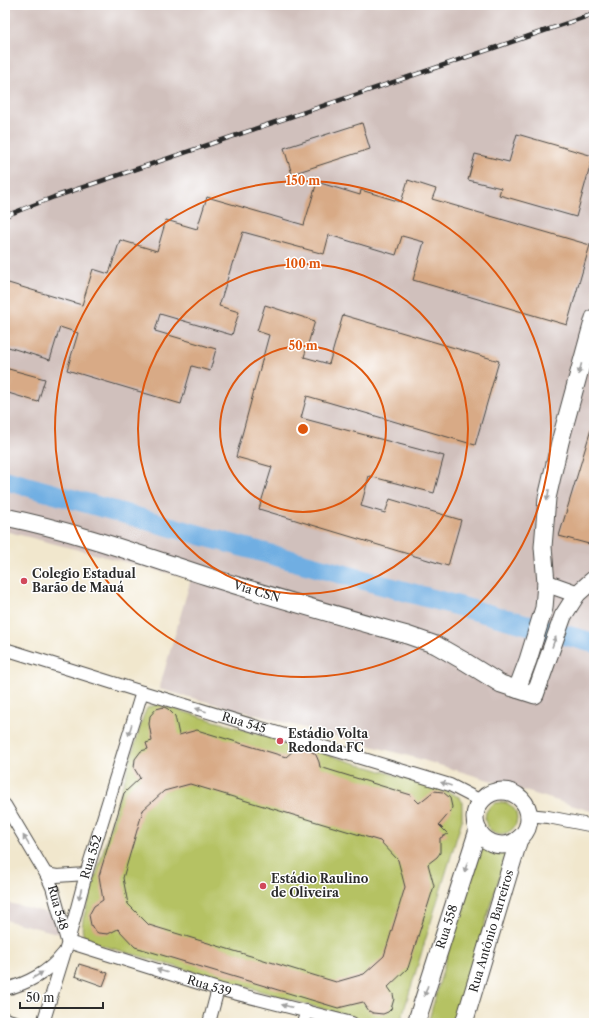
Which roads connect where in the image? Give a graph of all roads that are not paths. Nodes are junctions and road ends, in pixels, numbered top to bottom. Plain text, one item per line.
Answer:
1 (594, 318) edge
2 (5, 517) edge
3 (594, 579) edge
4 (546, 583) junction
5 (577, 594) junction
6 (5, 649) edge
7 (509, 687) junction
8 (142, 692) junction
9 (481, 801) junction
10 (5, 805) edge
11 (528, 815) junction
12 (592, 825) edge
13 (478, 830) junction
14 (519, 839) junction
15 (46, 874) junction
16 (86, 874) junction
17 (66, 946) junction
18 (5, 989) edge
19 (218, 989) junction
20 (305, 1017) edge
21 (5, 1019) edge
22 (18, 1023) edge
23 (43, 1023) edge
24 (209, 1023) edge
25 (352, 1023) edge
26 (416, 1023) edge
27 (464, 1023) edge

1 -> 4 street
2 - 7 street, Via CSN
3 - 5 street
4 - 5 street
4 - 7 street
7 -> 5 street, Via CSN
6 - 8 street, Rua 545
9 -> 8 street, Rua 545
8 -> 16 street, Rua 552
9 - 11 street
9 - 13 street
15 -> 10 street, Rua 548
11 - 12 street
11 - 14 street
13 - 14 street
13 -> 26 street, Rua 558
14 - 27 street, Rua Antônio Barreiros
15 - 16 street, Rua 548
15 - 17 street, Rua 548
16 -> 17 street, Rua 552
18 -> 17 street
19 -> 17 street, Rua 539
17 - 23 street, Rua 552
20 -> 19 street, Rua 539
19 - 24 street
20 - 25 street, Rua 539
21 - 22 street

